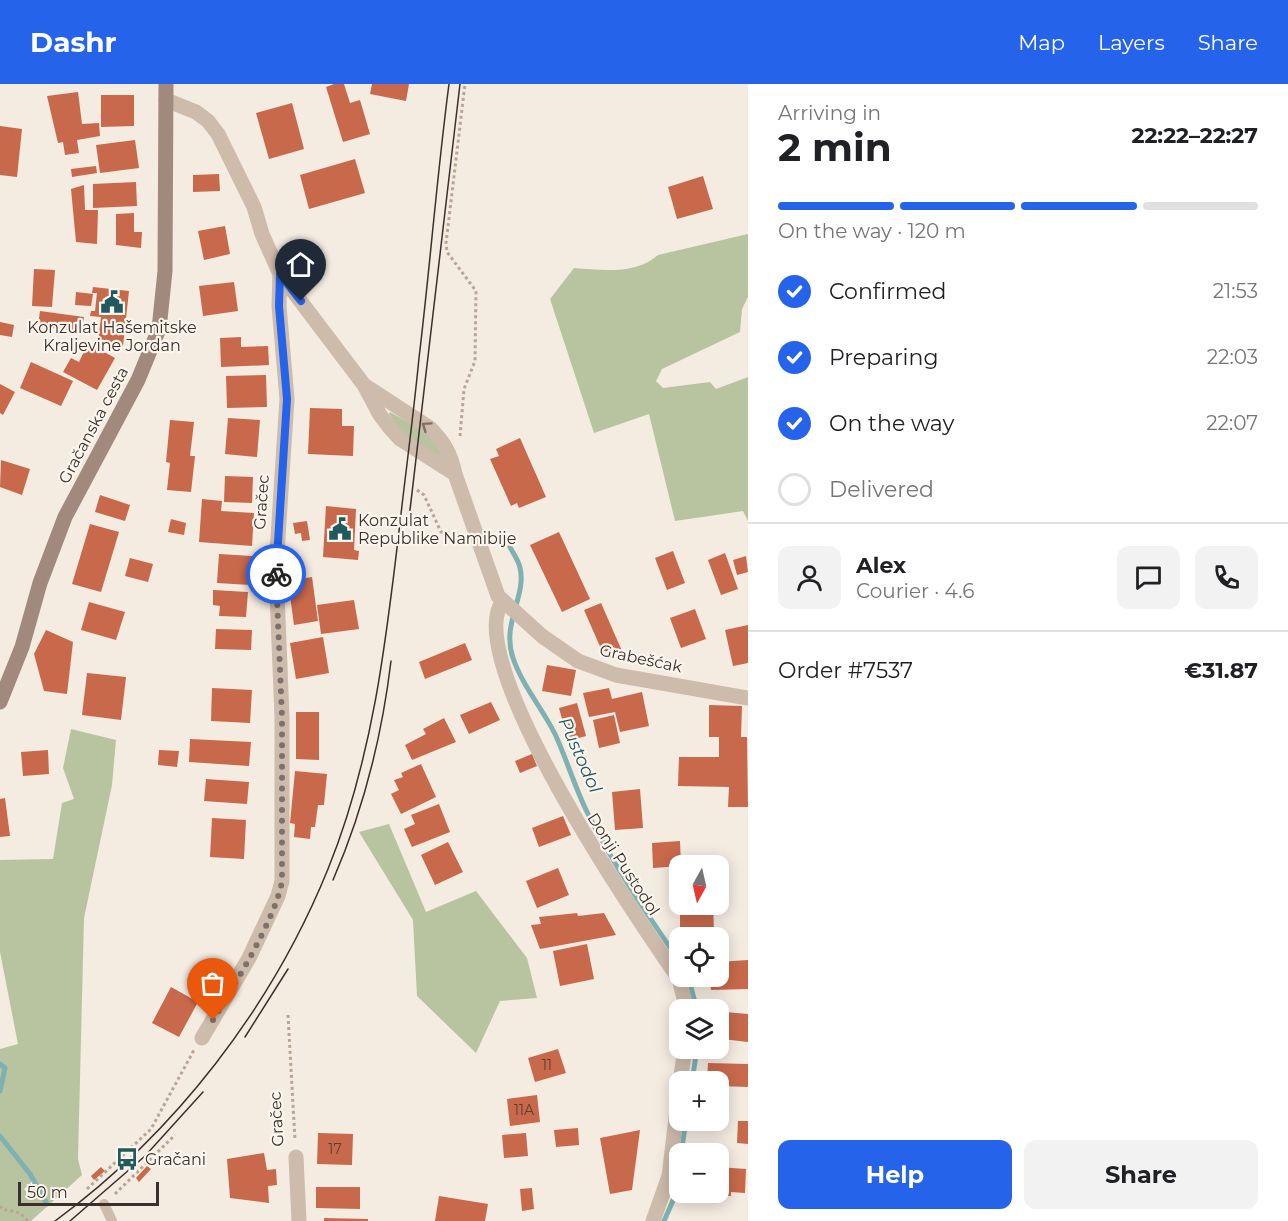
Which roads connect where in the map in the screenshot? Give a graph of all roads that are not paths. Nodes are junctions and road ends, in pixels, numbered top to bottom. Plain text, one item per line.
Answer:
1 (166, 84) edge
2 (166, 100) junction
3 (280, 274) junction
4 (364, 385) junction
5 (453, 467) junction
6 (511, 609) junction
7 (748, 698) edge
8 (0, 702) edge
9 (684, 999) edge
10 (202, 1038) road end
11 (674, 1131) edge
12 (296, 1157) road end
13 (104, 1204) dead end
14 (112, 1221) edge
15 (299, 1221) edge
16 (653, 1221) edge

1 - 2 main road, Gračanska cesta
2 - 3 street, Gračec
2 - 8 main road, Gračanska cesta
3 - 4 street, Grabešćak
3 - 10 street, Gračec
5 -> 4 street, Grabešćak
4 - 5 street, Grabešćak
5 - 6 street, Grabešćak
6 - 7 street, Grabešćak
6 - 9 street, Donji Pustodol
11 - 16 street
12 - 15 street, Gračec
13 - 14 lane

